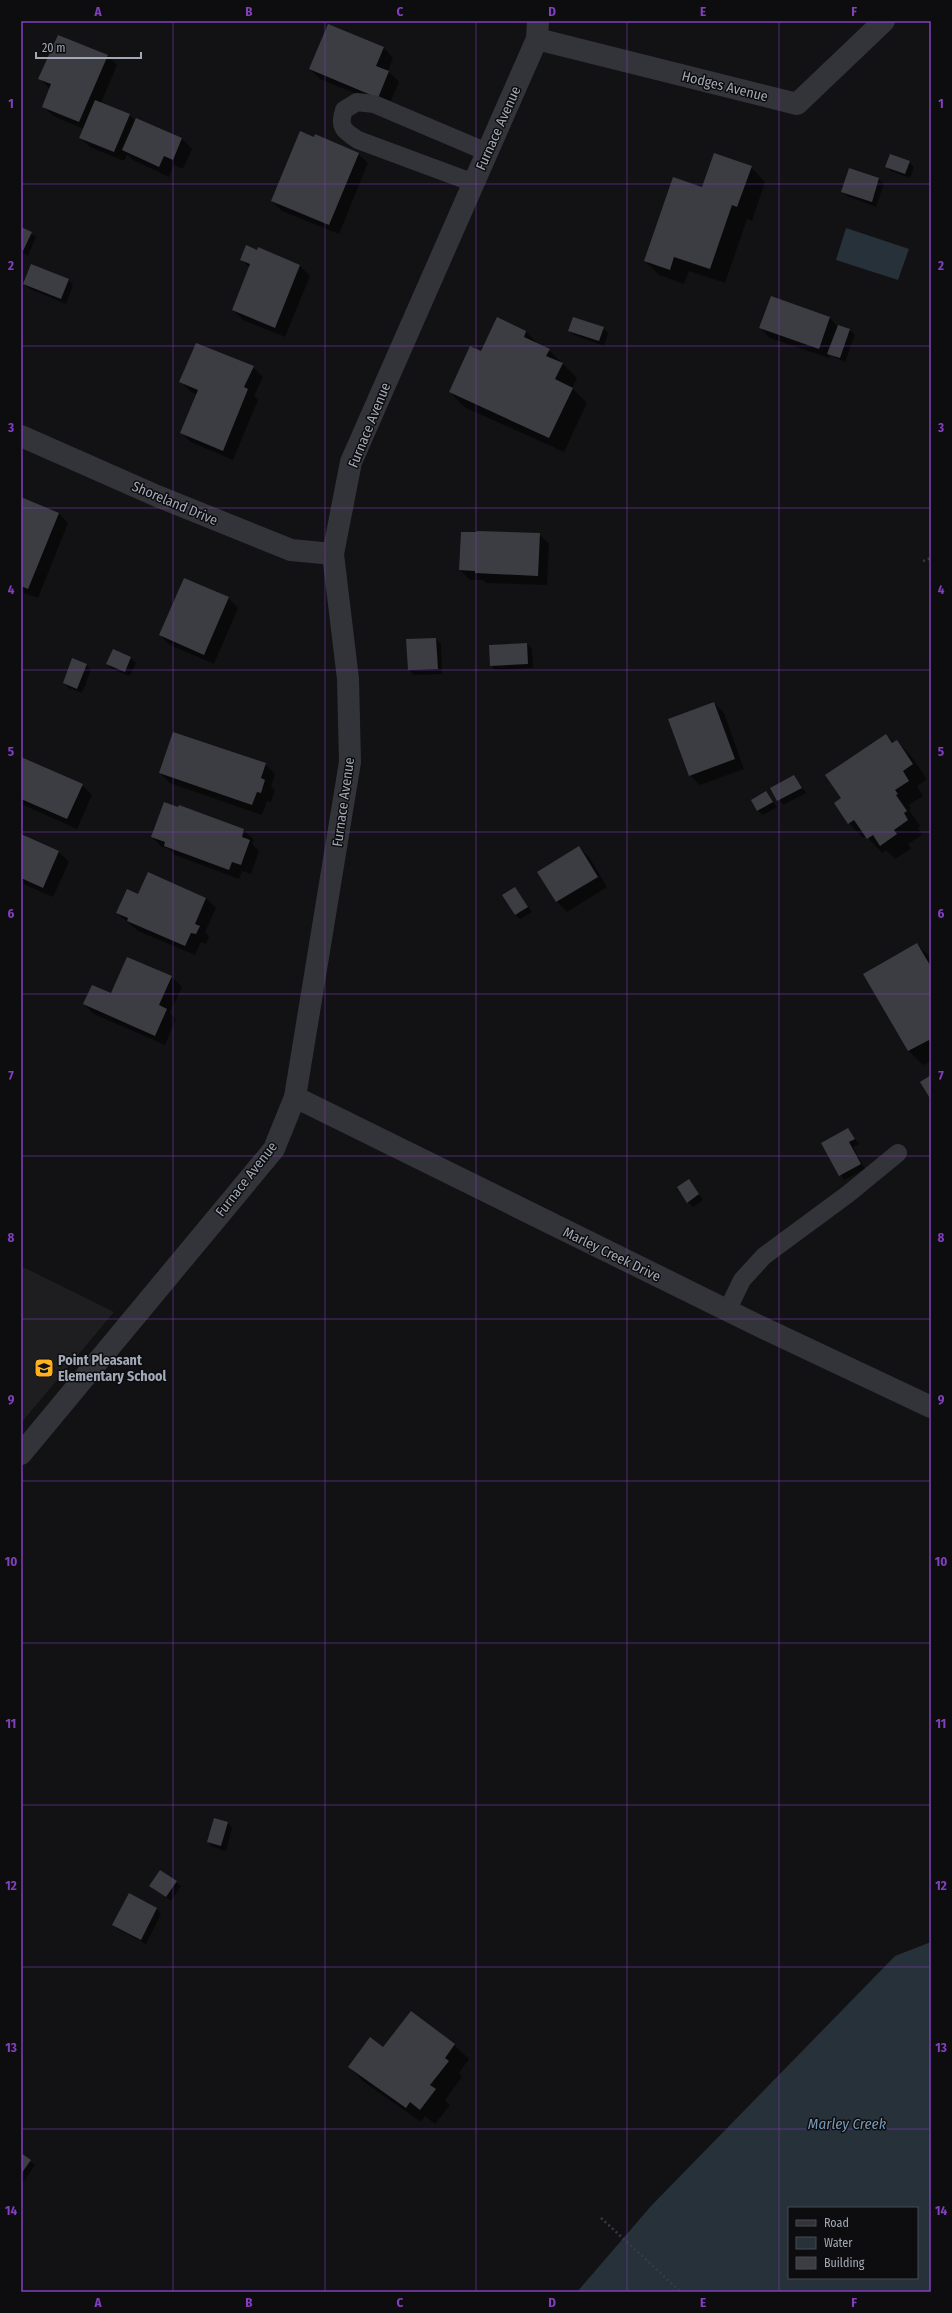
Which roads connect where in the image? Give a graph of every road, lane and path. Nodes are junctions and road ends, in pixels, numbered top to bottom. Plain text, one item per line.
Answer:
1 (884, 21) edge
2 (537, 30) edge
3 (487, 152) junction
4 (474, 183) junction
5 (21, 436) edge
6 (333, 554) junction
7 (931, 558) edge
8 (923, 560) dead end
9 (295, 1097) junction
10 (898, 1153) dead end
11 (727, 1311) junction
12 (931, 1407) edge
13 (21, 1454) edge
14 (602, 2218) dead end
15 (681, 2292) edge

1 - 2 street, Hodges Avenue
2 - 3 street, Furnace Avenue
3 - 4 street, Furnace Avenue
3 - 4 lane
4 - 6 street, Furnace Avenue
5 - 6 street, Shoreland Drive
6 - 9 street, Furnace Avenue
7 - 8 path
9 - 11 street, Marley Creek Drive
9 - 13 street, Furnace Avenue
10 - 11 lane
11 - 12 street, Marley Creek Drive
14 - 15 path

